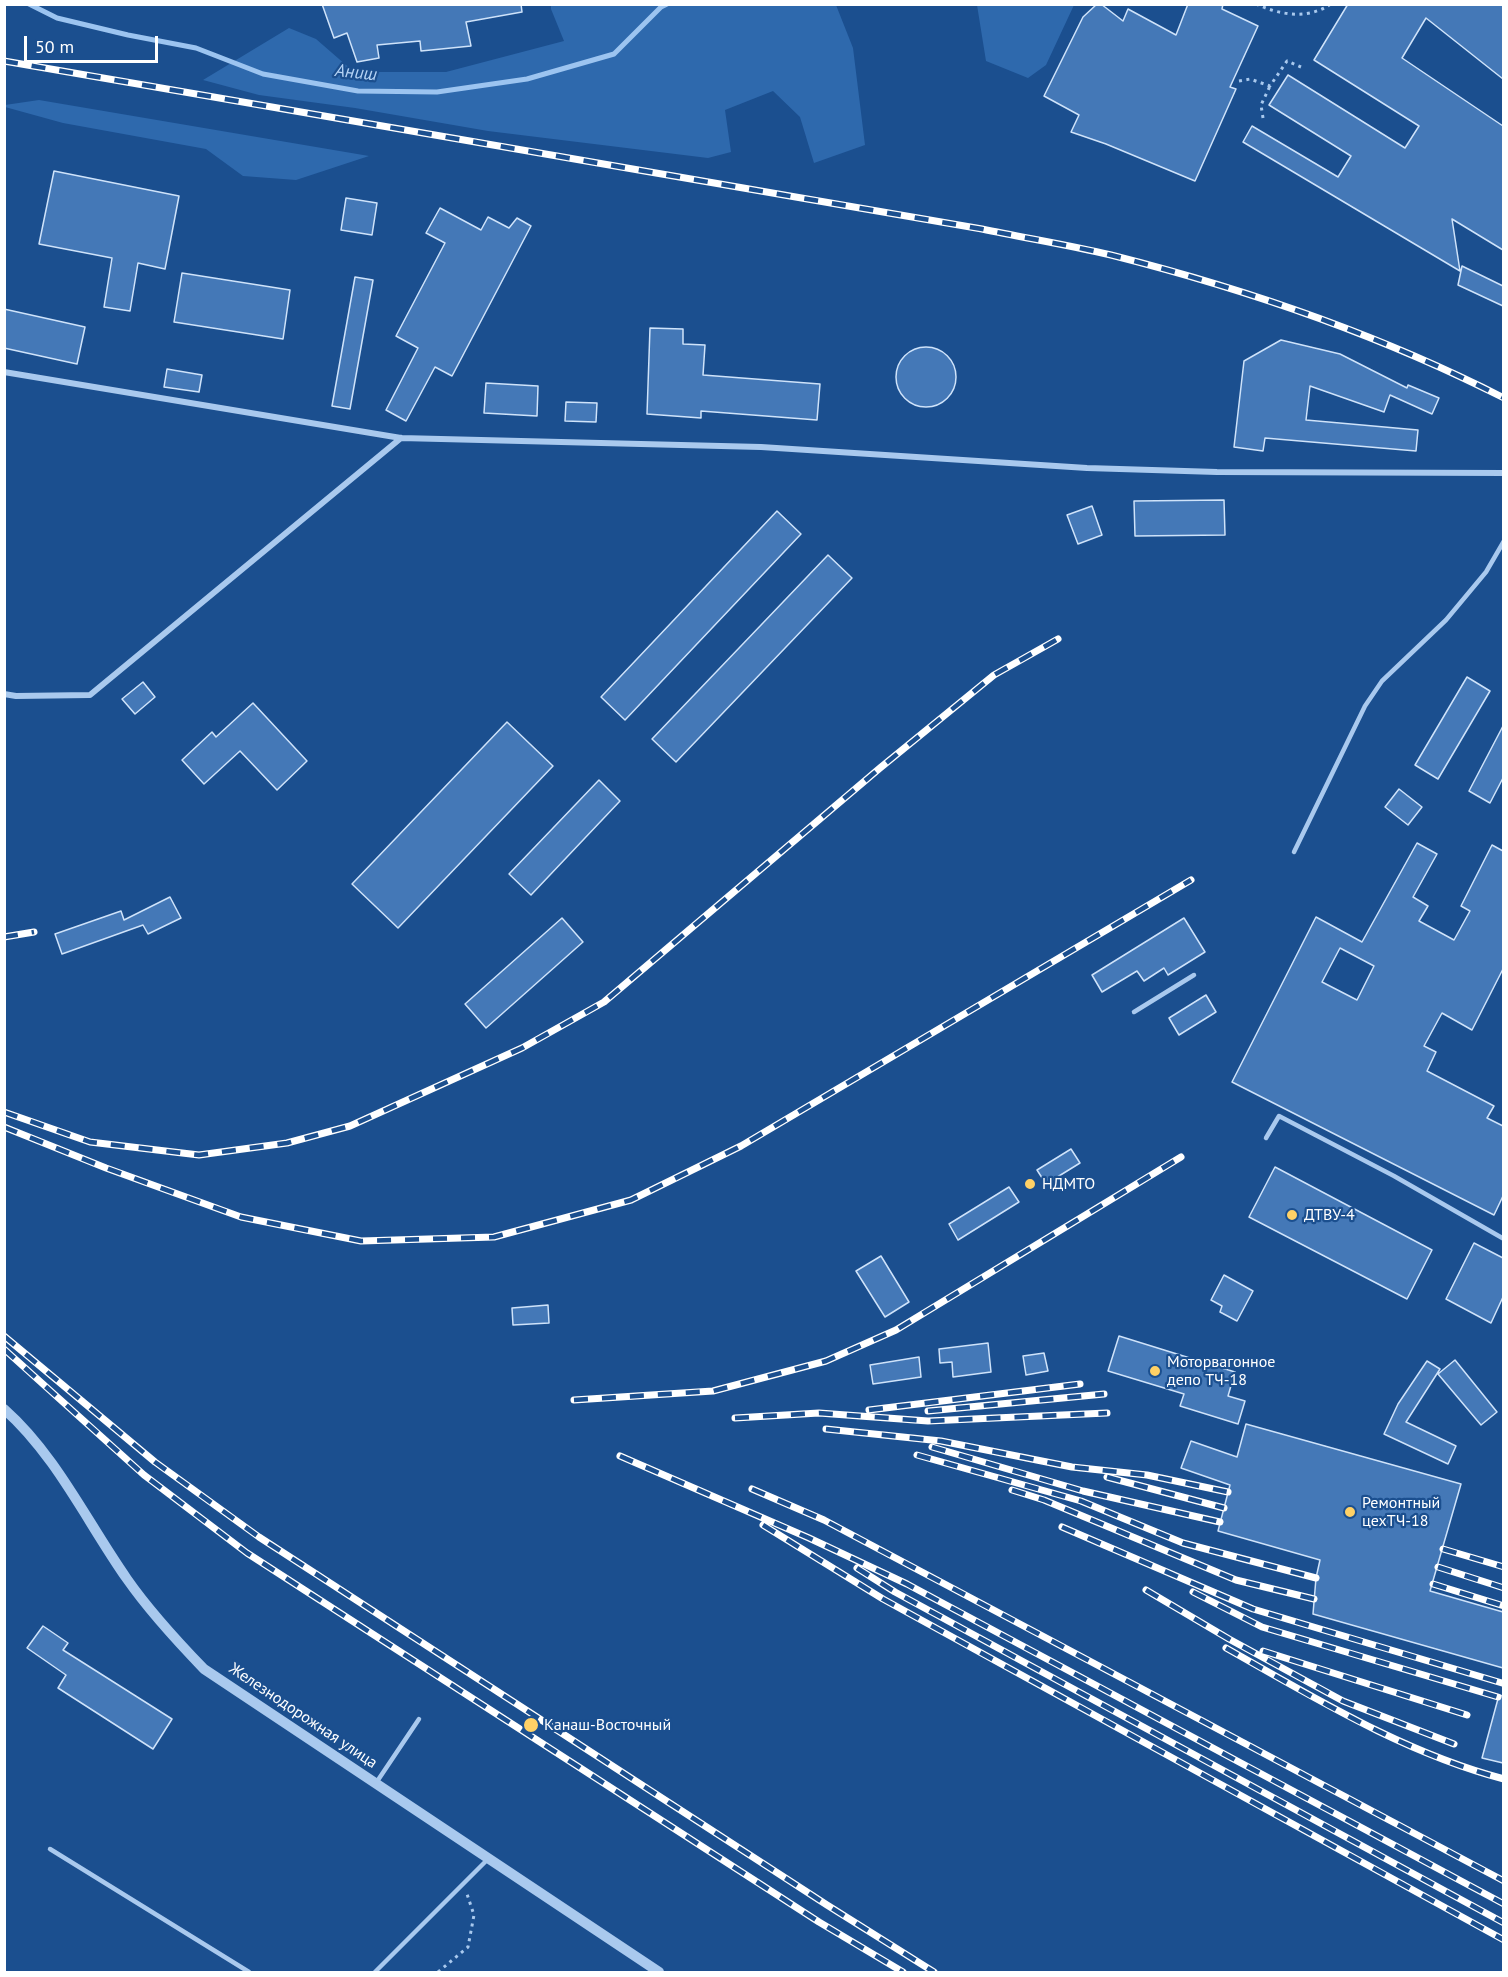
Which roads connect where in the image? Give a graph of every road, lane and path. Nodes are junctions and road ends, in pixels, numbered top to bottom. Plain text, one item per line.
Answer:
1 (1256, 4) edge
2 (1331, 4) edge
3 (1301, 67) dead end
4 (1239, 81) dead end
5 (1270, 86) junction
6 (1263, 118) dead end
7 (4, 372) edge
8 (401, 438) junction
9 (1503, 473) edge
10 (1503, 541) edge
11 (4, 694) edge
12 (1294, 852) dead end
13 (1194, 975) dead end
14 (1134, 1012) dead end
15 (1266, 1138) dead end
16 (1503, 1239) edge
17 (4, 1408) edge
18 (419, 1719) dead end
19 (376, 1783) junction
20 (50, 1848) dead end
21 (489, 1858) junction
22 (463, 1884) junction
23 (249, 1972) edge
24 (375, 1972) edge
25 (438, 1972) edge
26 (658, 1972) edge

1 - 2 path
3 - 5 path
4 - 5 path
5 - 6 path
7 - 8 street
8 - 9 street
8 - 11 street
10 - 12 lane
13 - 14 lane
15 - 16 lane
17 - 19 street, Железнодорожная улица
18 - 19 lane
19 - 21 street, Железнодорожная улица
20 - 23 lane
21 - 22 lane
21 - 26 street, Железнодорожная улица
22 - 24 lane
22 - 25 path

